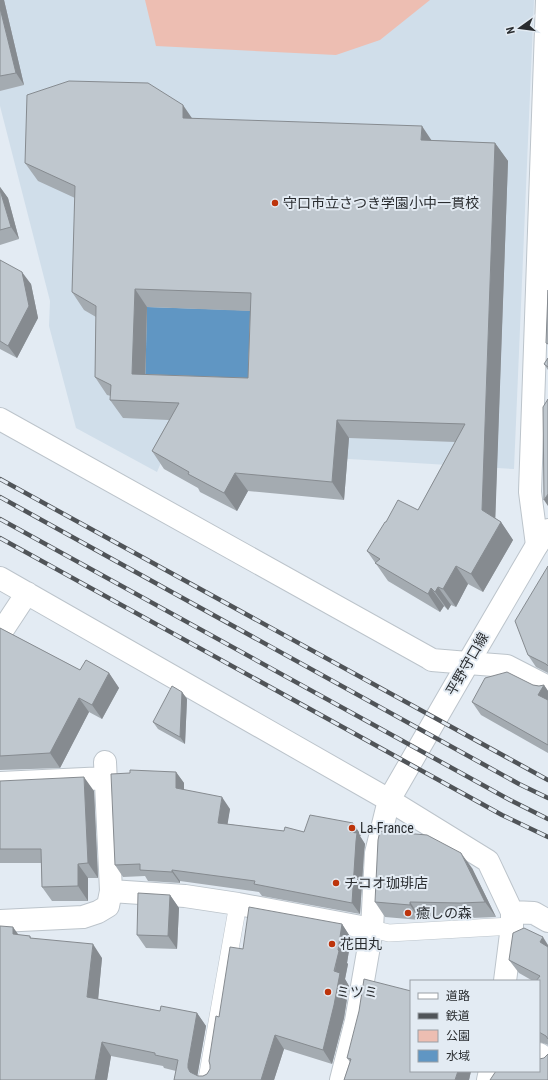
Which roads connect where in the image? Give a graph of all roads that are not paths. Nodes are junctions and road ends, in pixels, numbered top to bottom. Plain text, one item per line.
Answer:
1 (547, 0) edge
2 (0, 419) edge
3 (542, 538) edge
4 (0, 578) edge
5 (27, 593) junction
6 (0, 634) edge
7 (468, 663) junction
8 (548, 687) edge
9 (0, 783) edge
10 (389, 800) junction
11 (111, 891) junction
12 (238, 904) junction
13 (512, 919) junction
14 (0, 921) edge
15 (548, 921) edge
16 (372, 929) junction
17 (505, 980) edge
18 (210, 1080) edge
19 (341, 1080) edge

1 - 3 street
2 - 7 street
3 - 7 street, 平野守口線
4 - 5 street
5 - 6 street
5 - 10 street
7 - 8 street
7 - 10 street, 平野守口線
9 - 11 street
10 - 13 street
10 - 16 street, 平野守口線
11 - 12 street
11 - 14 street
12 - 16 street
12 - 18 lane
13 - 15 street
13 - 16 lane
13 - 17 street
16 - 19 street, 平野守口線

